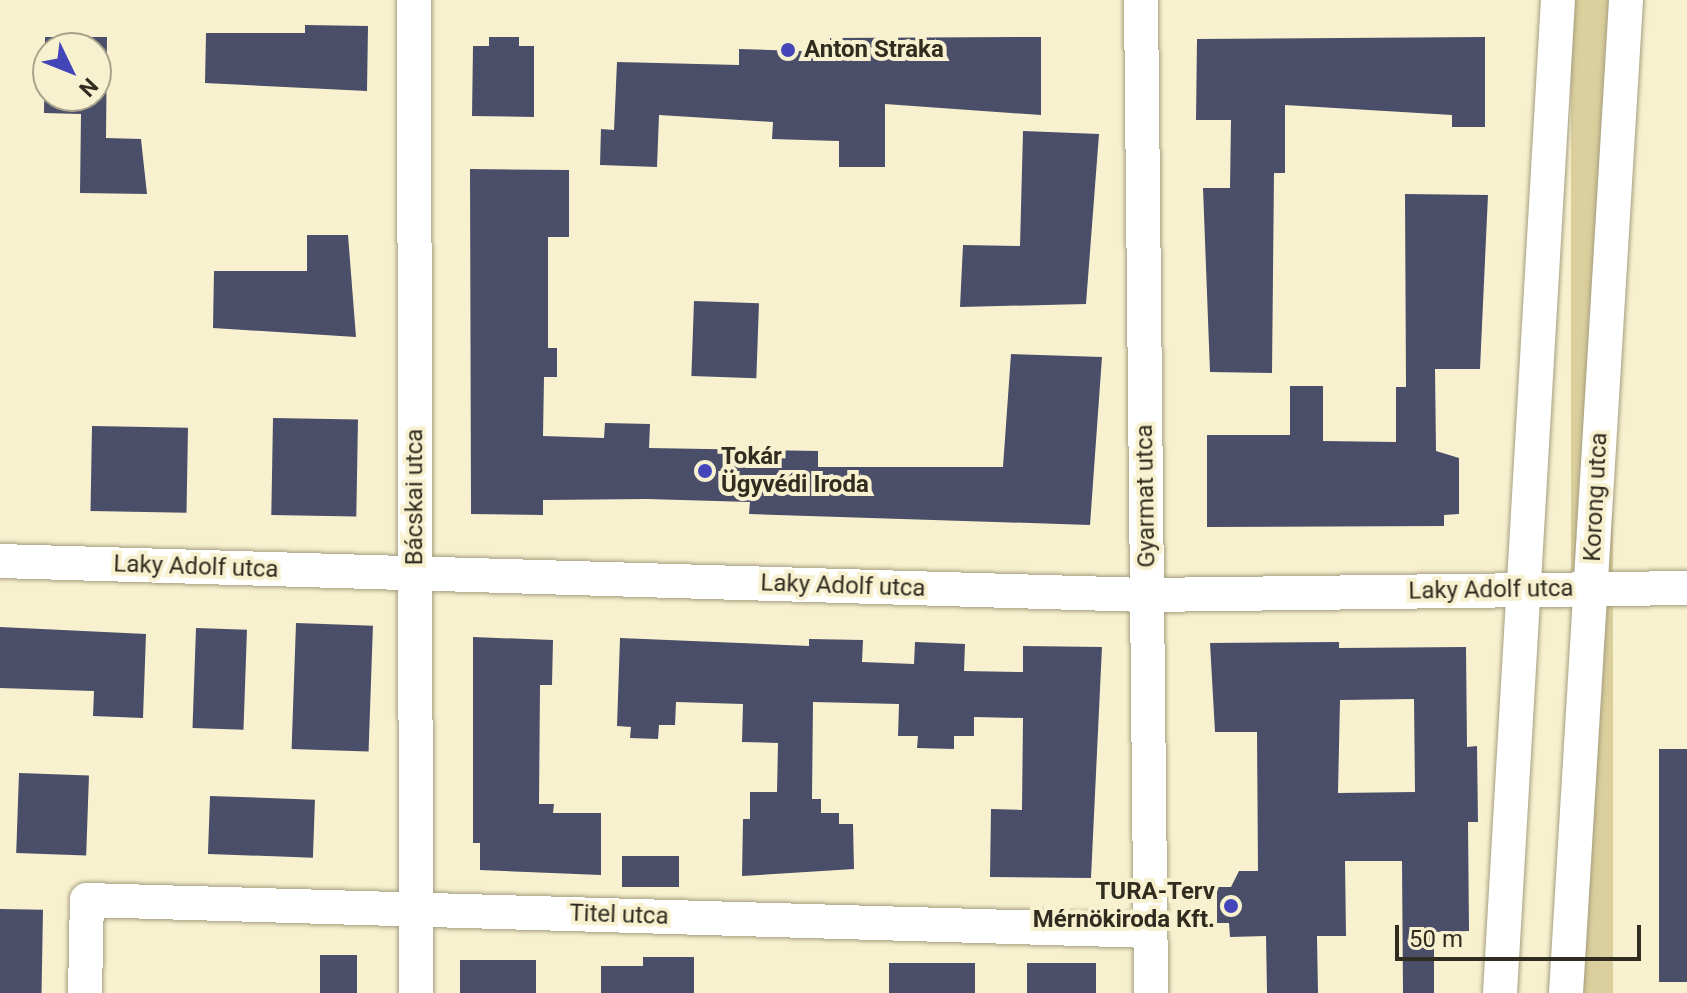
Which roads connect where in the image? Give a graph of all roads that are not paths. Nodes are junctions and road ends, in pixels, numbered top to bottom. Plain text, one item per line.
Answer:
1 (414, 0) edge
2 (1141, 0) edge
3 (1558, 0) edge
4 (1626, 0) edge
5 (0, 561) edge
6 (415, 574) junction
7 (1687, 588) edge
8 (1590, 589) junction
9 (1524, 590) junction
10 (1147, 595) junction
11 (416, 908) junction
12 (1150, 931) junction
13 (85, 993) edge
14 (416, 993) edge
15 (1151, 993) edge
16 (1500, 993) edge
17 (1566, 993) edge

1 - 6 street, Bácskai utca
2 - 10 street, Gyarmat utca
3 - 9 street
4 - 8 street, Korong utca
5 - 6 street, Laky Adolf utca
6 - 10 street, Laky Adolf utca
6 - 11 street, Bácskai utca
7 - 8 street, Laky Adolf utca
8 - 9 street, Laky Adolf utca
8 - 17 street, Korong utca
9 - 10 street, Laky Adolf utca
9 - 16 street
10 - 12 street, Gyarmat utca
11 - 12 street, Titel utca
11 - 13 street, Titel utca
11 - 14 street, Bácskai utca
12 - 15 street, Gyarmat utca

